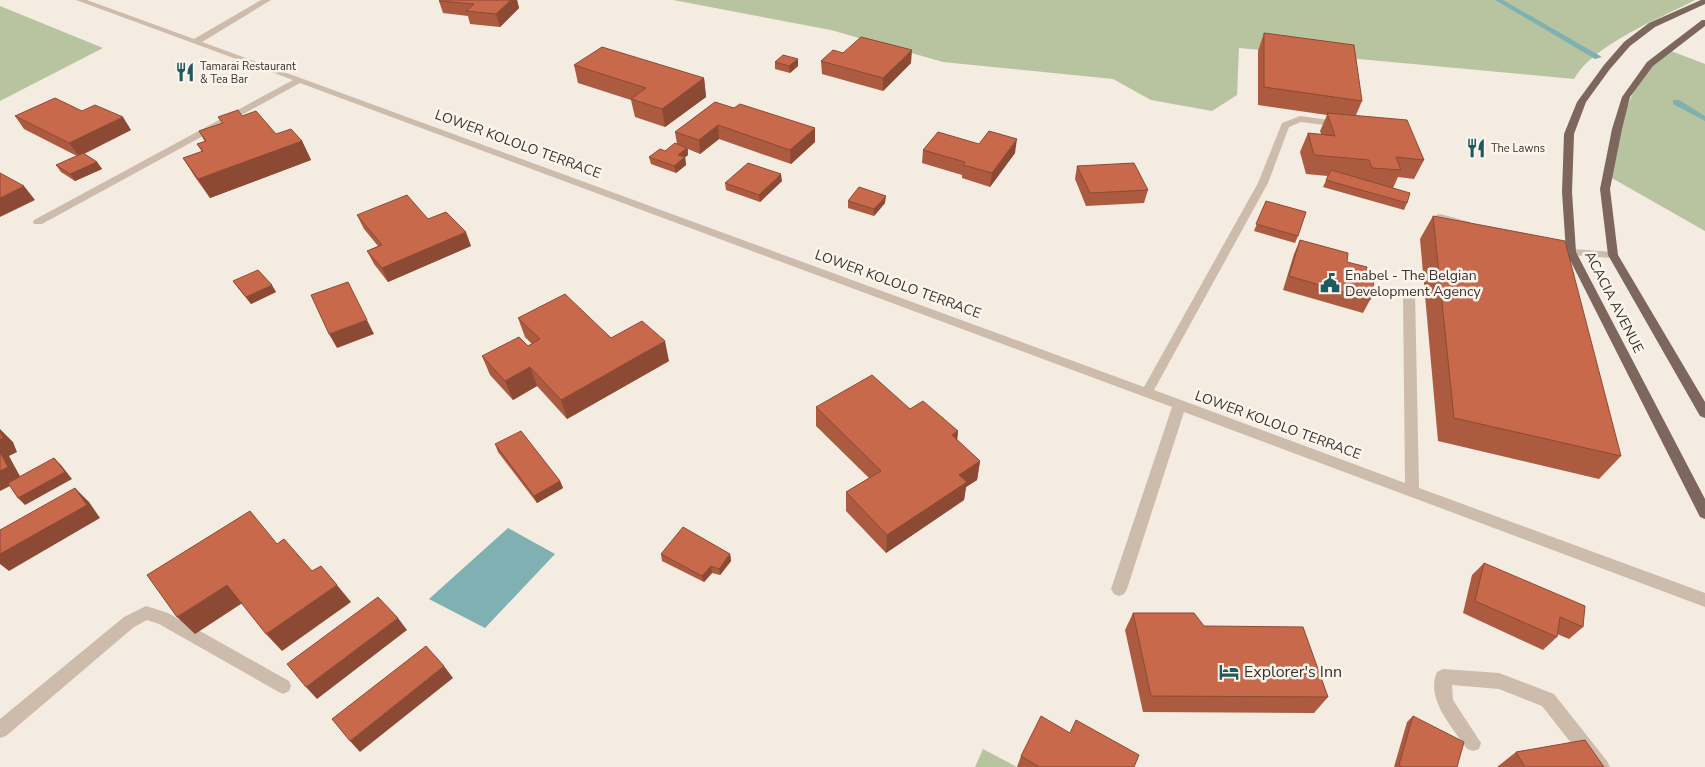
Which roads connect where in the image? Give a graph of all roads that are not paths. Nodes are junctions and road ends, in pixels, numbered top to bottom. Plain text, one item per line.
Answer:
1 (80, 0) edge
2 (267, 0) edge
3 (1705, 1) edge
4 (1705, 22) edge
5 (195, 42) junction
6 (300, 80) junction
7 (1349, 125) edge
8 (1440, 217) edge
9 (38, 222) dead end
10 (1477, 227) edge
11 (1552, 247) edge
12 (1571, 252) junction
13 (1613, 255) junction
14 (1409, 292) dead end
15 (1147, 392) junction
16 (1180, 404) junction
17 (1705, 414) edge
18 (1412, 491) junction
19 (1705, 513) edge
20 (1119, 588) dead end
21 (1705, 600) edge
22 (284, 686) dead end
23 (0, 730) edge
24 (1473, 743) dead end
25 (1601, 767) edge

1 - 5 street, LOWER KOLOLO TERRACE
2 - 5 street
3 - 12 main road, ACACIA AVENUE
4 - 13 main road, ACACIA AVENUE
5 - 6 street, LOWER KOLOLO TERRACE
6 - 9 street
6 - 15 street, LOWER KOLOLO TERRACE
7 - 15 street
8 - 10 street
11 - 12 street
12 - 13 street
12 - 19 main road, ACACIA AVENUE
13 - 17 main road, ACACIA AVENUE
14 - 18 street
15 - 16 street, LOWER KOLOLO TERRACE
16 - 18 street, LOWER KOLOLO TERRACE
16 - 20 street
18 - 21 street, LOWER KOLOLO TERRACE
22 - 23 street
24 - 25 street

